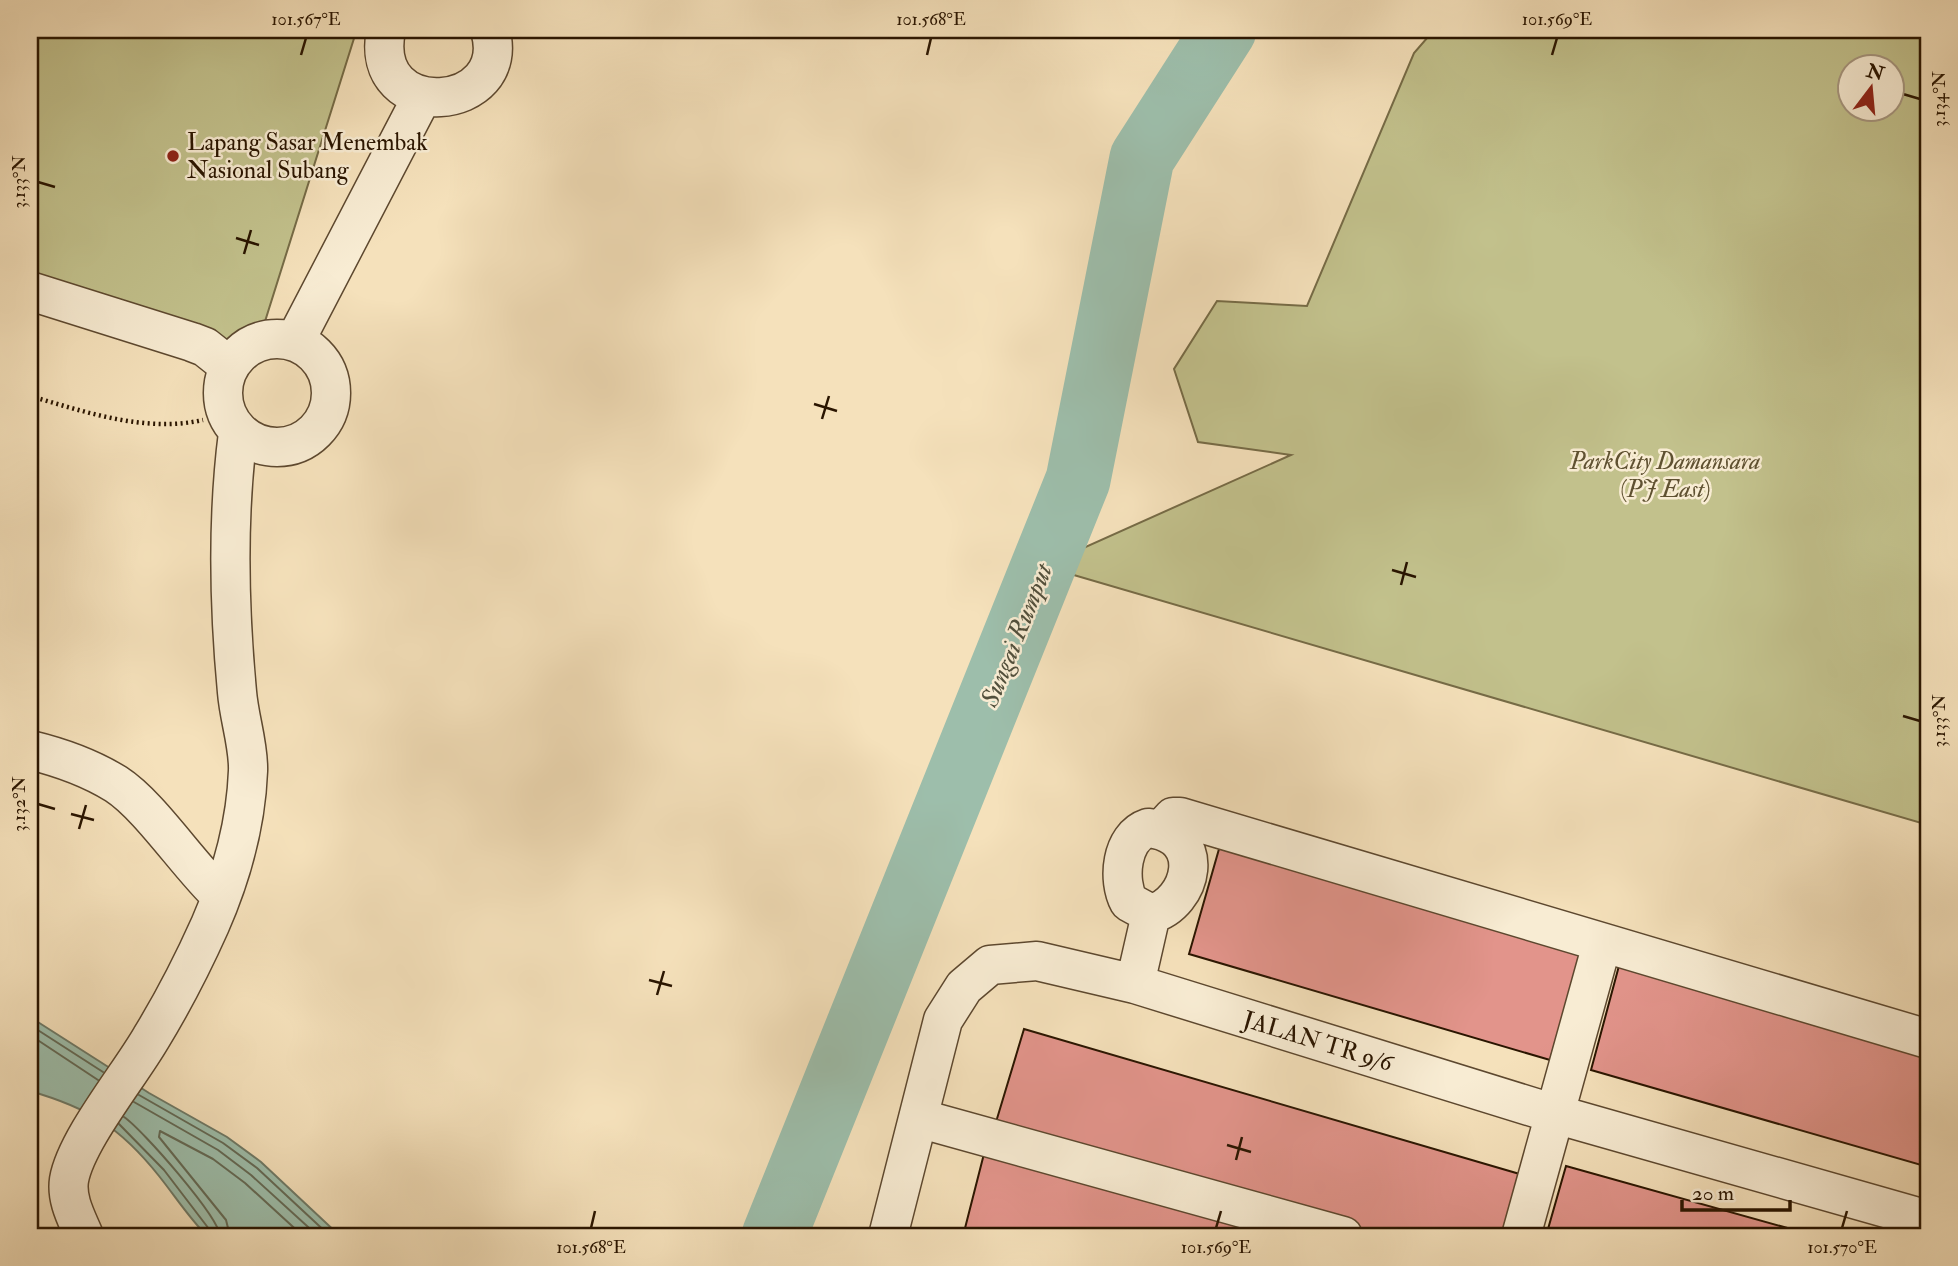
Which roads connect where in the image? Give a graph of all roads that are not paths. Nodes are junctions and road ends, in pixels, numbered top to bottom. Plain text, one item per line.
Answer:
1 (386, 30) edge
2 (490, 30) edge
3 (422, 97) junction
4 (30, 290) edge
5 (295, 341) junction
6 (229, 366) junction
7 (233, 423) junction
8 (30, 750) edge
9 (1162, 829) junction
10 (221, 896) junction
11 (1151, 914) junction
12 (1602, 944) junction
13 (1135, 984) junction
14 (1928, 1040) edge
15 (1555, 1114) junction
16 (918, 1118) junction
17 (1928, 1220) edge
18 (84, 1236) edge
19 (888, 1236) edge
20 (1343, 1236) edge
21 (1521, 1236) edge

1 - 3 street
2 - 3 street
3 - 5 street
4 - 6 street
5 - 6 street
5 - 7 street
6 - 7 street
7 - 10 street
8 - 10 street
9 - 11 street
9 - 11 street
9 - 12 street
10 - 18 street
11 - 13 street
12 - 14 street
12 - 15 street
13 - 15 street, JALAN TR 9/6
13 - 16 street, JALAN TR 9/6
15 - 17 street, JALAN TR 9/6
15 - 21 street
16 - 19 street, JALAN TR 9/6
16 - 20 street

